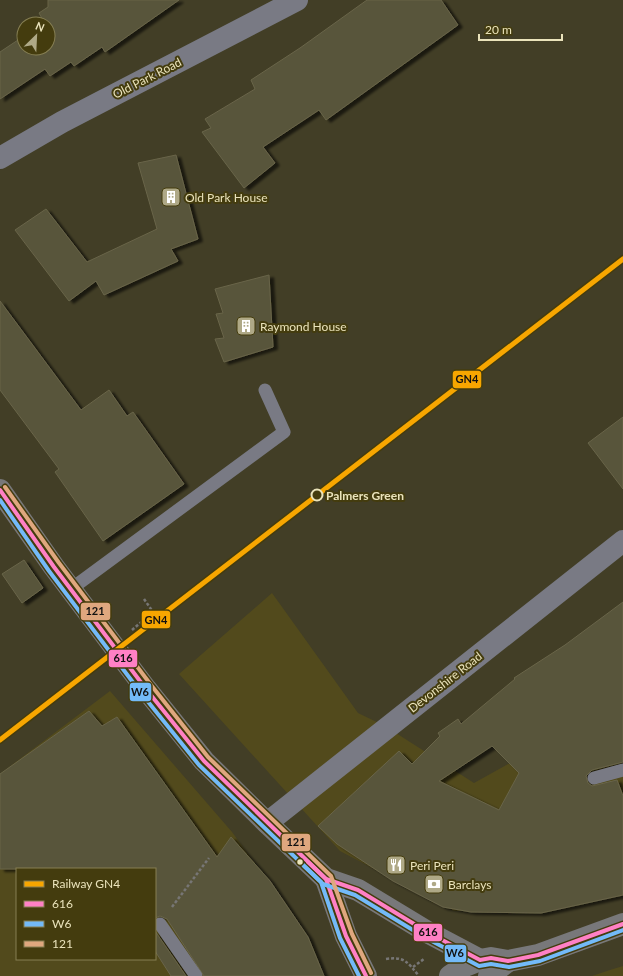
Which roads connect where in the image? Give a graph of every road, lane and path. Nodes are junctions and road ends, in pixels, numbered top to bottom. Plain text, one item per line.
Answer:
1 (297, 0) edge
2 (0, 158) edge
3 (265, 390) dead end
4 (0, 490) edge
5 (623, 542) edge
6 (71, 589) junction
7 (144, 599) dead end
8 (153, 612) junction
9 (138, 624) dead end
10 (162, 625) dead end
11 (623, 770) edge
12 (594, 778) dead end
13 (267, 823) junction
14 (209, 858) dead end
15 (326, 879) junction
16 (160, 924) joint
17 (623, 924) edge
18 (383, 960) dead end
19 (484, 968) edge
20 (196, 976) edge
21 (366, 976) edge
22 (419, 976) edge
23 (450, 976) edge

1 - 2 street, Old Park Road
3 - 6 lane
4 - 6 main road
5 - 13 street, Devonshire Road
6 - 13 main road
7 - 8 path
8 - 9 path
8 - 10 path
11 - 12 lane
13 - 15 main road
14 - 16 path
15 - 19 main road
15 - 21 main road
16 - 20 lane
17 - 19 main road
18 - 22 path
19 - 23 main road

